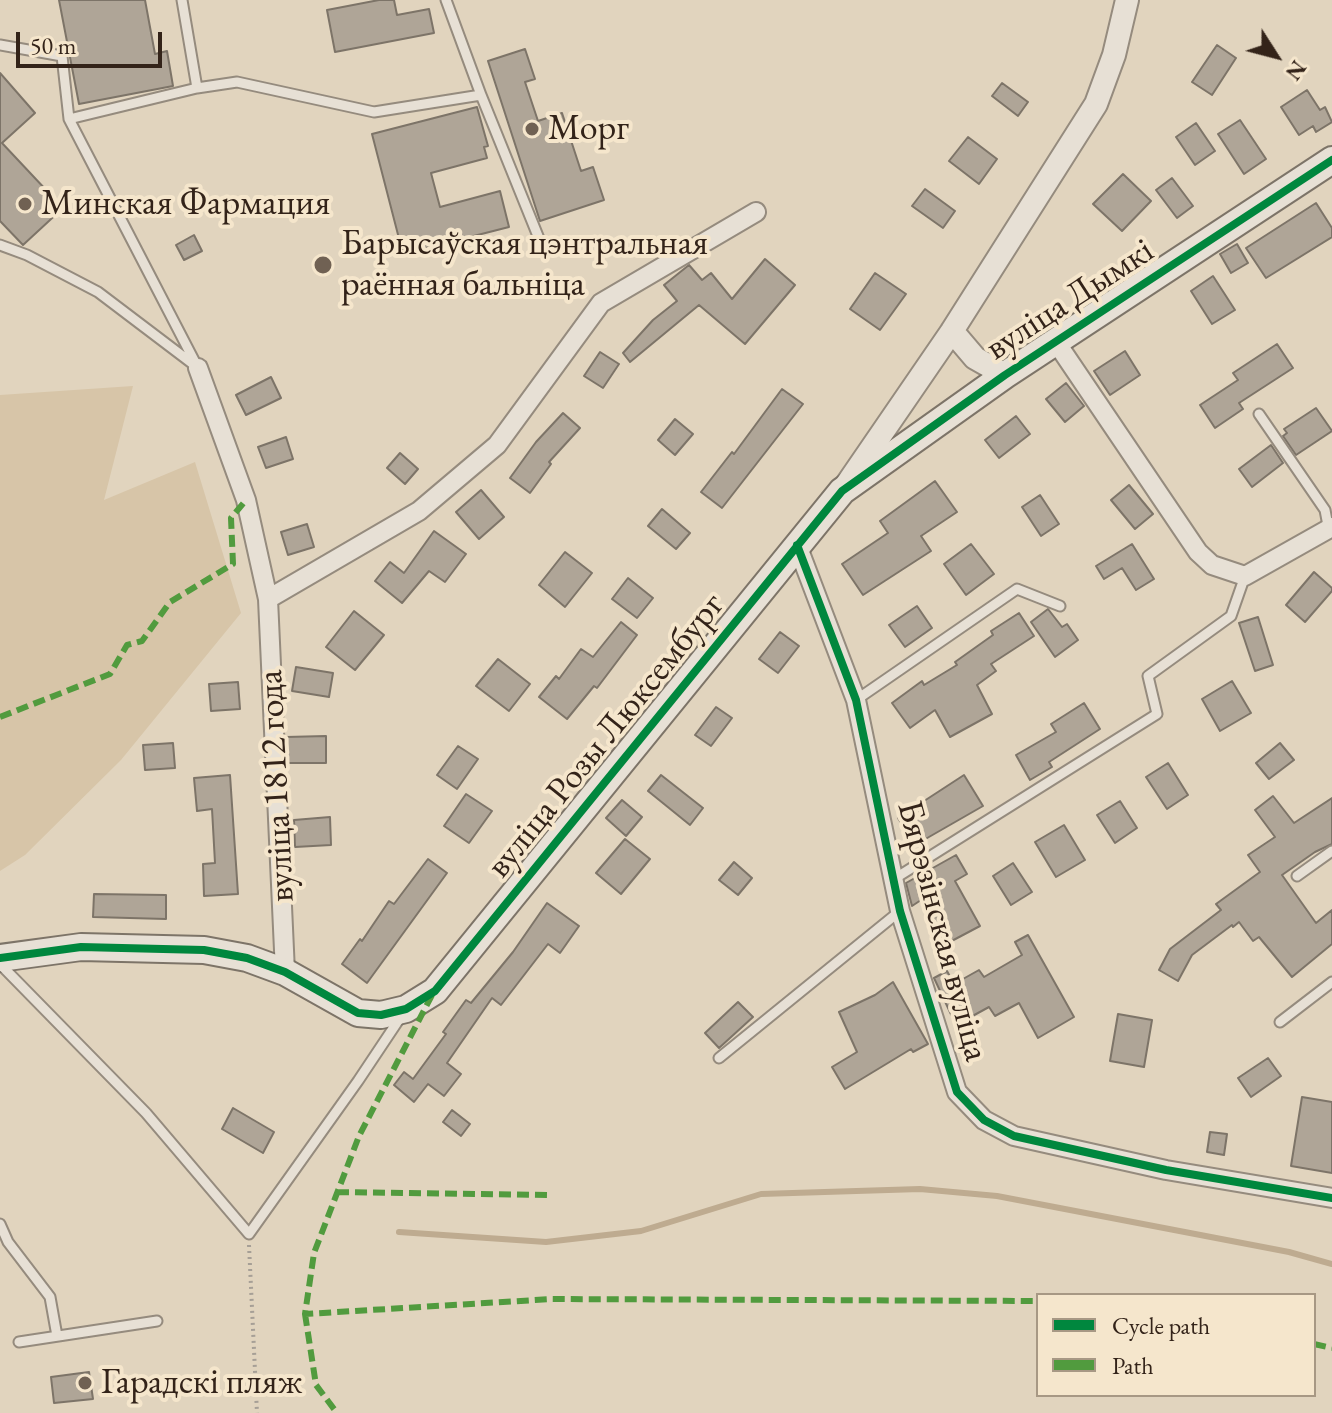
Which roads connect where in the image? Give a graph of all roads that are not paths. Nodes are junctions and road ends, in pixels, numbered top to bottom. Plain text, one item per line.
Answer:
1 (182, 0) edge
2 (446, 0) edge
3 (1127, 0) edge
4 (0, 45) edge
5 (197, 88) junction
6 (481, 95) junction
7 (69, 119) junction
8 (1332, 160) edge
9 (756, 212) dead end
10 (0, 245) edge
11 (542, 246) dead end
12 (952, 331) junction
13 (1056, 342) junction
14 (198, 368) junction
15 (1005, 375) junction
16 (1259, 414) dead end
17 (842, 491) junction
18 (1331, 531) edge
19 (797, 545) junction
20 (1245, 576) junction
21 (268, 599) junction
22 (1060, 606) dead end
23 (856, 700) junction
24 (1332, 851) edge
25 (1297, 876) dead end
26 (894, 879) junction
27 (900, 911) junction
28 (0, 958) edge
29 (0, 964) edge
30 (285, 972) junction
31 (1332, 982) edge
32 (406, 1009) junction
33 (1280, 1022) dead end
34 (719, 1058) dead end
35 (1332, 1198) edge
36 (0, 1224) edge
37 (157, 1321) dead end
38 (57, 1336) junction
39 (19, 1342) dead end

1 - 5 lane
2 - 6 lane
3 - 12 street, вуліца Розы Люксембург
4 - 7 lane
5 - 6 lane
5 - 7 lane
6 - 11 lane
7 - 14 lane
8 - 13 main road, вуліца Дымкі
9 - 21 street
10 - 14 lane
12 - 15 street, вуліца Дымкі
12 - 17 street, вуліца Розы Люксембург
13 - 15 main road, вуліца Дымкі
13 - 20 street
14 - 21 street, вуліца 1812 года
15 - 17 main road, вуліца Дымкі
16 - 18 lane
17 - 19 main road, вуліца Розы Люксембург
18 - 20 street
19 - 23 street, Бярэзінская вуліца
19 - 32 main road, вуліца Розы Люксембург
20 - 26 lane
21 - 30 street, вуліца 1812 года
22 - 23 lane
23 - 26 street, Бярэзінская вуліца
24 - 25 lane
26 - 27 street, Бярэзінская вуліца
27 - 34 lane
27 - 35 street, Бярэзінская вуліца
28 - 30 main road
29 - 32 lane
30 - 32 main road
31 - 33 lane
36 - 38 lane
37 - 38 lane
38 - 39 lane

